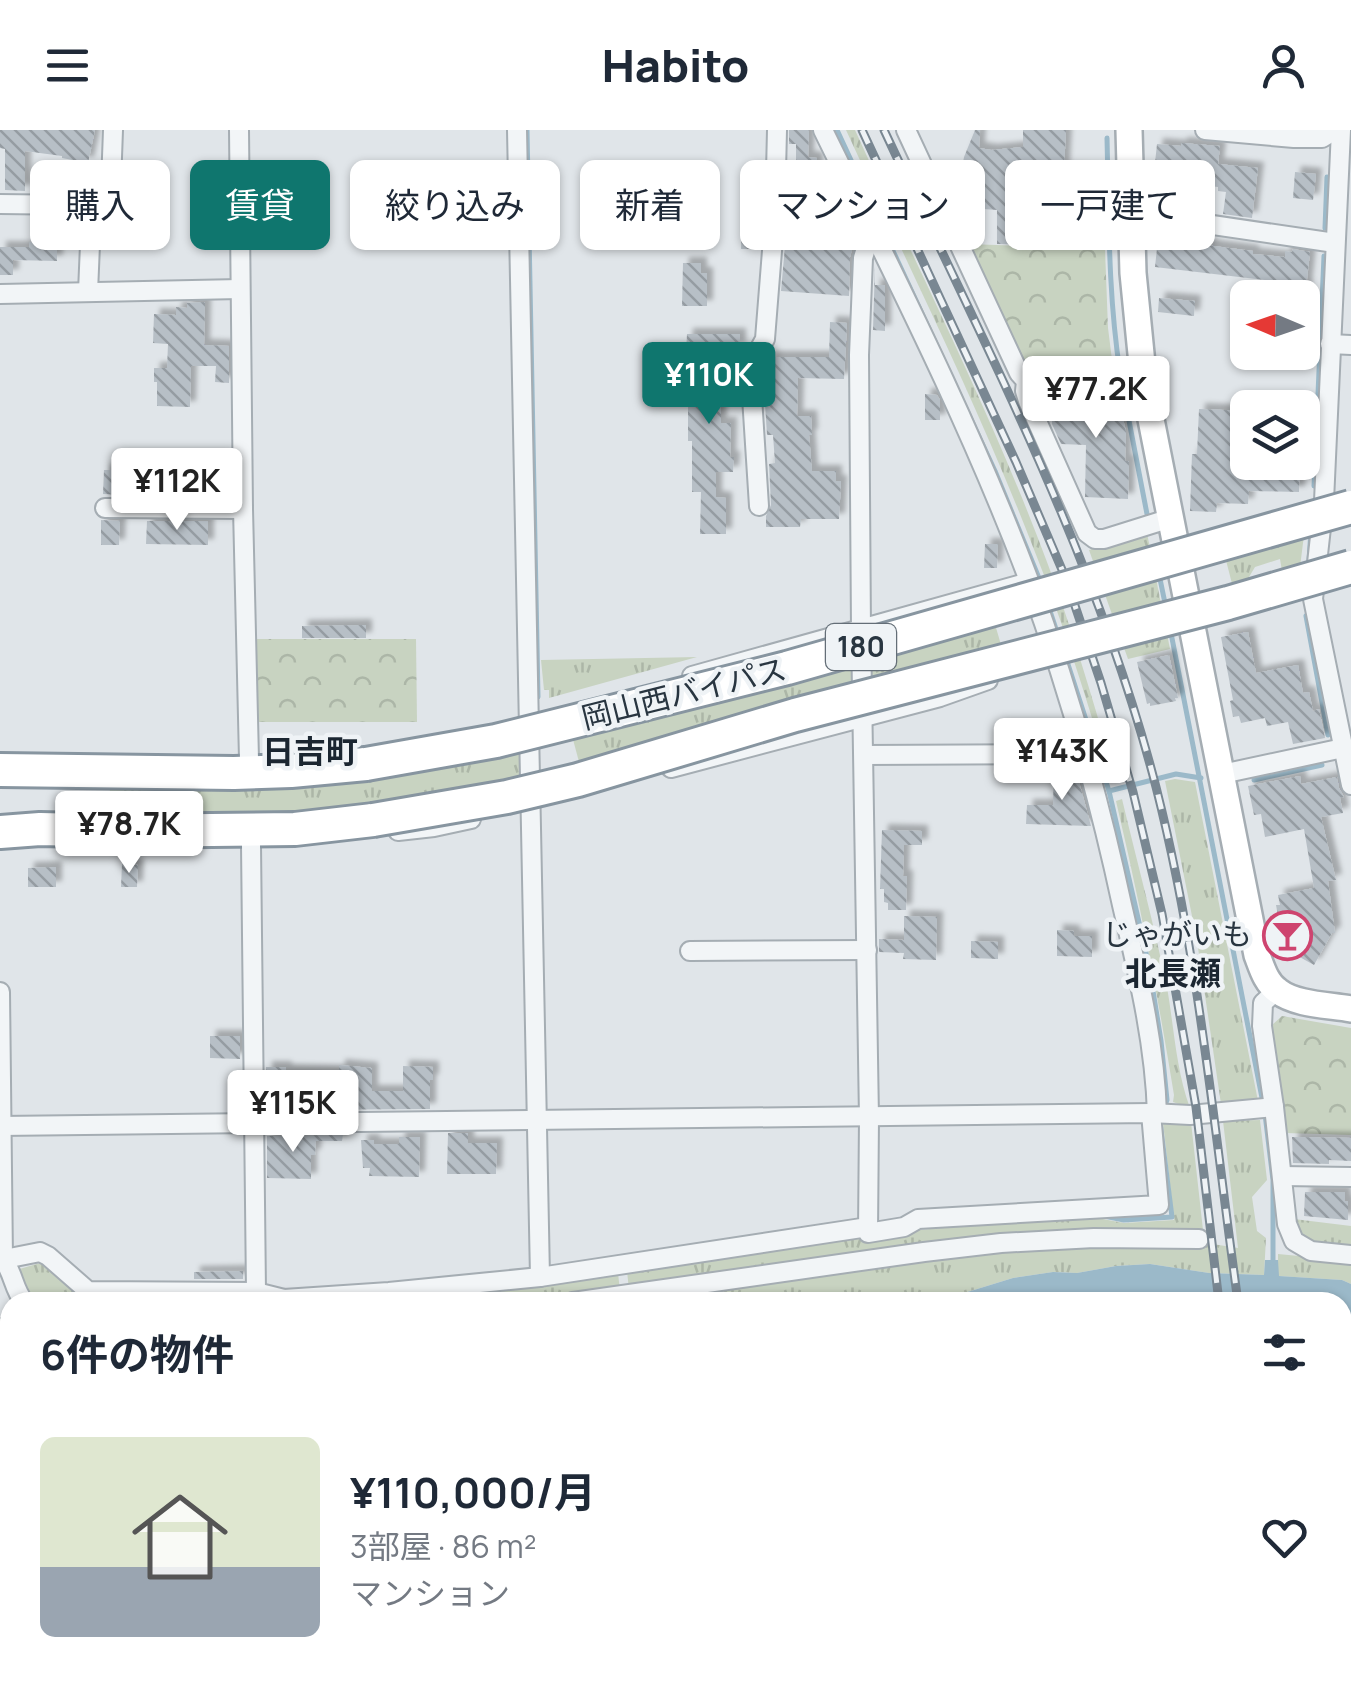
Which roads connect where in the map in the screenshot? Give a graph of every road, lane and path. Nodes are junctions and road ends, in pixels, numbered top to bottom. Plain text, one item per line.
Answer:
1 (114, 130) edge
2 (239, 130) edge
3 (517, 130) edge
4 (778, 130) edge
5 (823, 130) edge
6 (906, 130) edge
7 (1129, 130) edge
8 (1205, 130) edge
9 (1338, 130) edge
10 (838, 160) edge
11 (1130, 160) edge
12 (0, 204) edge
13 (30, 204) edge
14 (1215, 225) edge
15 (1335, 243) junction
16 (865, 250) edge
17 (882, 250) edge
18 (1133, 250) edge
19 (240, 290) junction
20 (88, 292) junction
21 (0, 294) edge
22 (1330, 344) junction
23 (1351, 345) edge
24 (1026, 381) junction
25 (1144, 384) junction
26 (1351, 493) edge
27 (1337, 504) edge
28 (758, 506) dead end
29 (105, 508) dead end
30 (244, 509) junction
31 (1173, 530) junction
32 (1351, 568) edge
33 (1029, 582) junction
34 (1351, 582) edge
35 (1313, 592) junction
36 (1193, 624) junction
37 (861, 630) junction
38 (1054, 655) junction
39 (1342, 706) edge
40 (862, 718) junction
41 (529, 720) junction
42 (1343, 748) junction
43 (1087, 754) junction
44 (864, 755) junction
45 (249, 760) junction
46 (0, 770) edge
47 (96, 772) junction
48 (1222, 774) junction
49 (1351, 785) edge
50 (531, 805) junction
51 (124, 831) junction
52 (0, 832) edge
53 (251, 845) junction
54 (867, 950) junction
55 (690, 951) dead end
56 (1276, 990) junction
57 (0, 992) edge
58 (1351, 1009) edge
59 (1268, 1108) junction
60 (1159, 1114) junction
61 (869, 1118) junction
62 (537, 1121) junction
63 (255, 1123) junction
64 (1, 1126) edge
65 (1282, 1176) junction
66 (1351, 1177) edge
67 (868, 1227) junction
68 (1198, 1239) dead end
69 (1351, 1255) edge
70 (2, 1260) edge
71 (540, 1277) junction
72 (16, 1292) edge
73 (256, 1292) joint
74 (388, 1292) edge
75 (642, 1292) edge

1 - 20 street
2 - 19 street
3 - 41 street
4 - 28 street
5 - 10 street
6 - 24 street
7 - 11 street
8 - 9 street
9 - 15 street
12 - 13 street
14 - 15 street
15 - 22 street
16 - 37 street
17 - 33 street
18 - 25 street
19 - 20 street
19 - 30 street
20 - 21 street
22 - 23 street
22 - 27 street
24 - 25 street
24 - 31 street
25 - 31 street
26 - 27 street
27 - 31 street
27 - 35 street
27 - 47 highway, 岡山西バイパス / 180, bridge
29 - 30 street
30 - 45 street
31 - 36 street
32 - 51 highway, 岡山西バイパス / 180, bridge
33 - 37 street
33 - 38 street
34 - 35 street
35 - 36 street
35 - 39 street
36 - 48 street
37 - 40 street
37 - 41 street
38 - 40 street
38 - 43 street
39 - 42 street
40 - 44 street
40 - 50 street
41 - 45 street
41 - 50 street
42 - 48 street
42 - 49 street
43 - 44 street
43 - 60 street
44 - 54 street
45 - 47 street
46 - 47 highway, 岡山西バイパス / 180
48 - 56 street
50 - 53 street
50 - 62 street
51 - 52 highway, 岡山西バイパス / 180
51 - 53 street
53 - 63 street
54 - 55 street
54 - 61 street
56 - 58 street
56 - 59 street
57 - 64 street
59 - 60 street
59 - 65 street
60 - 61 street
60 - 67 street
61 - 62 street
61 - 67 street
62 - 63 street
62 - 71 street
63 - 64 street
63 - 73 street
64 - 70 street
65 - 66 street
65 - 69 street
67 - 71 street
68 - 75 street
70 - 72 street
70 - 73 street
71 - 74 street

